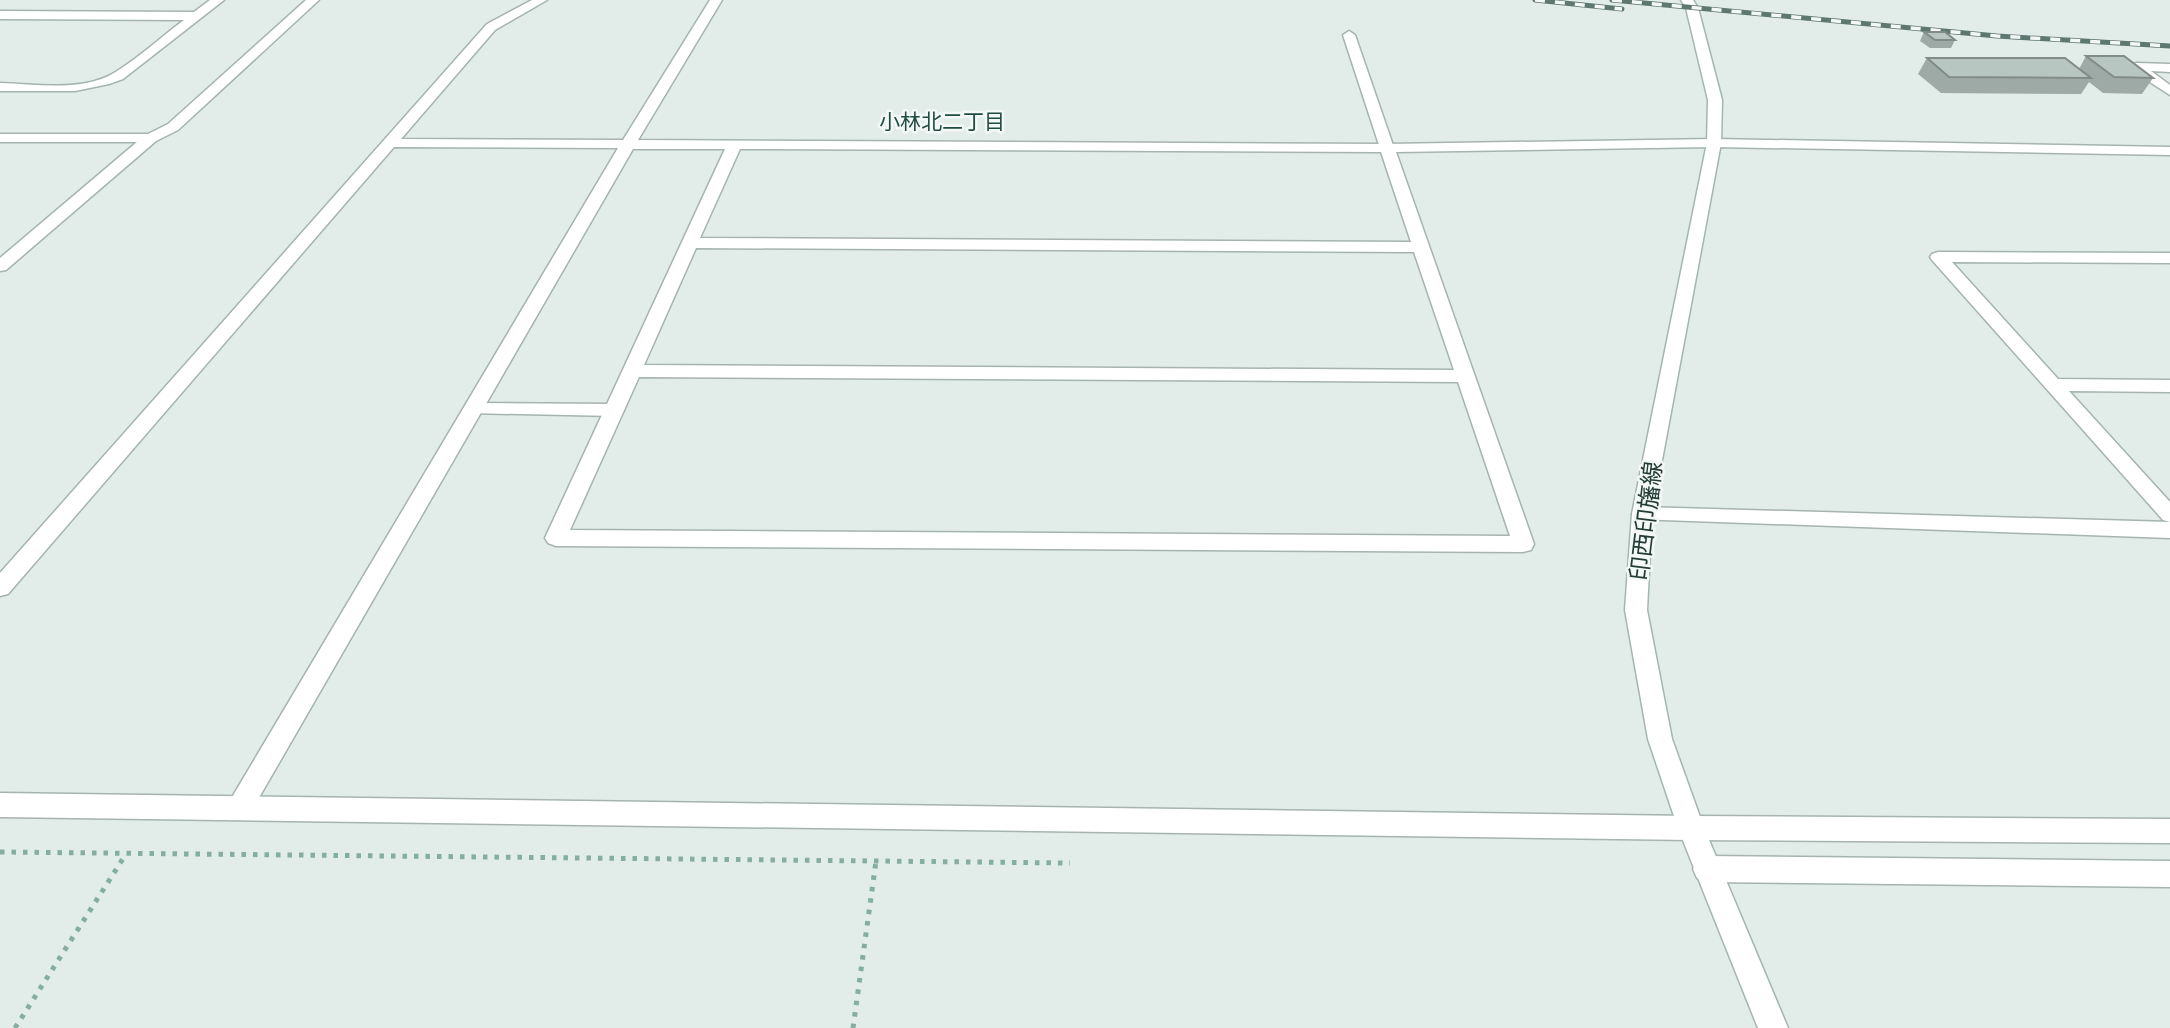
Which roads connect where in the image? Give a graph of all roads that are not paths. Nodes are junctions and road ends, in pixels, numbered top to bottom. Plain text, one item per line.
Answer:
1 (218, 0) edge
2 (313, 0) edge
3 (541, 0) edge
4 (716, 0) edge
5 (1687, 0) edge
6 (499, 9) dead end
7 (0, 15) edge
8 (197, 16) junction
9 (491, 27) junction
10 (1349, 36) dead end
11 (2170, 68) edge
12 (0, 87) edge
13 (2170, 91) edge
14 (0, 138) edge
15 (151, 138) junction
16 (390, 143) junction
17 (1714, 143) junction
18 (628, 144) junction
19 (735, 145) junction
20 (1388, 148) junction
21 (2170, 151) edge
22 (690, 243) junction
23 (1422, 247) junction
24 (2170, 258) edge
25 (0, 266) edge
26 (632, 371) junction
27 (1465, 376) junction
28 (2053, 385) junction
29 (2170, 386) edge
30 (474, 409) junction
31 (614, 410) junction
32 (1643, 514) junction
33 (2170, 515) edge
34 (2170, 530) edge
35 (0, 588) edge
36 (0, 804) edge
37 (240, 807) junction
38 (1690, 828) junction
39 (2170, 831) edge
40 (1707, 869) junction
41 (2170, 874) edge
42 (1773, 1028) edge

1 - 8 street
2 - 15 street
3 - 9 street
4 - 18 street
5 - 17 street, 印西印旛線
6 - 9 street
7 - 8 street
8 - 12 street
9 - 16 street
10 - 20 street
11 - 13 street
14 - 15 street
15 - 25 street
16 - 18 street
16 - 35 street
17 - 20 street
17 - 21 street
17 - 32 street, 印西印旛線
18 - 19 street
18 - 30 street
19 - 20 street
19 - 22 street
20 - 23 street
22 - 23 street
22 - 26 street
23 - 27 street
24 - 28 street
26 - 27 street
26 - 31 street
27 - 31 street
28 - 29 street
28 - 33 street
30 - 31 street
30 - 37 street
32 - 34 street
32 - 38 street, 印西印旛線
36 - 37 street
37 - 38 street
38 - 39 street
38 - 40 street, 印西印旛線
40 - 41 street
40 - 42 street, 印西印旛線

